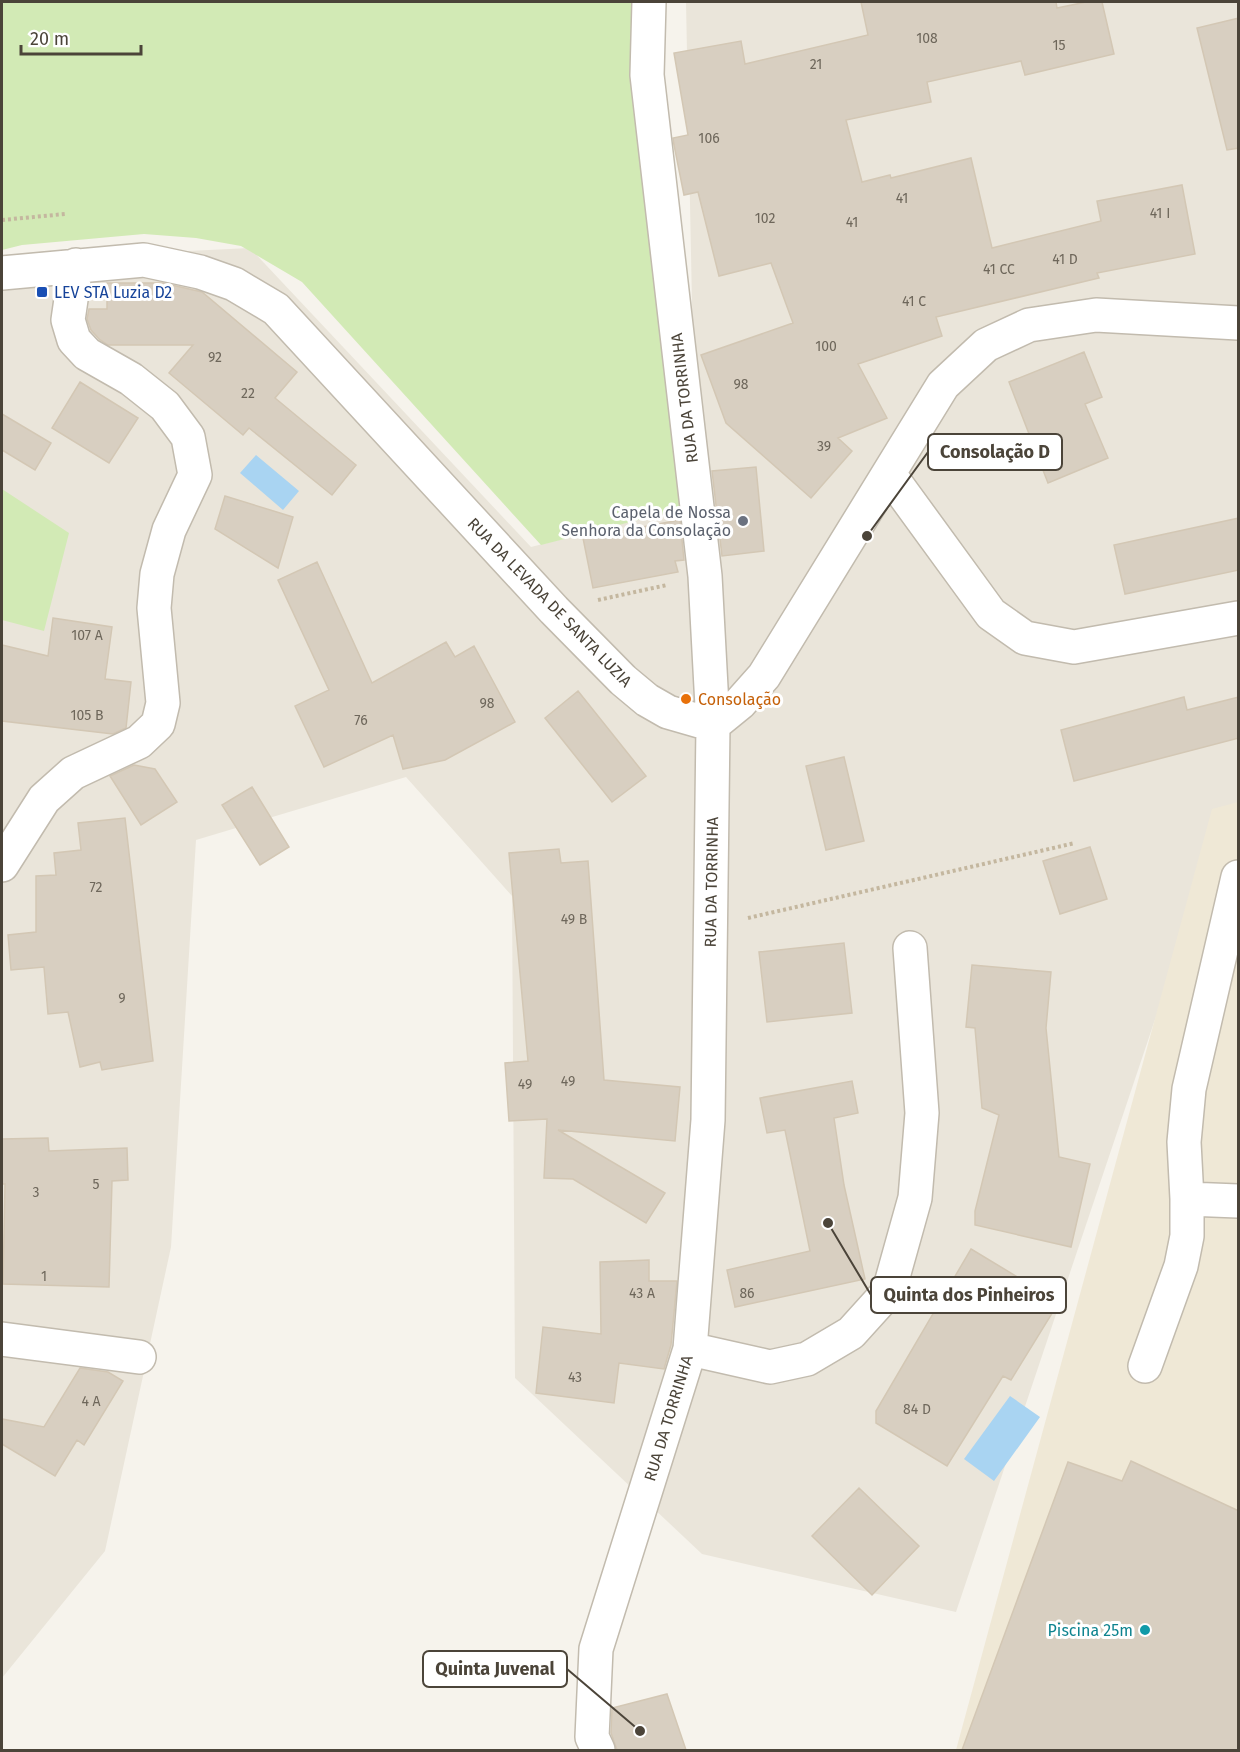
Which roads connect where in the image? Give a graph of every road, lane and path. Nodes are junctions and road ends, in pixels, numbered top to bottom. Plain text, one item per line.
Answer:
1 (649, 2) edge
2 (64, 214) dead end
3 (2, 220) edge
4 (76, 265) junction
5 (2, 273) edge
6 (1239, 323) edge
7 (889, 474) junction
8 (705, 576) junction
9 (554, 610) junction
10 (1239, 618) edge
11 (713, 725) junction
12 (1075, 843) dead end
13 (2, 865) edge
14 (1239, 877) edge
15 (711, 927) junction
16 (910, 948) dead end
17 (1187, 1199) junction
18 (1239, 1201) edge
19 (2, 1339) edge
20 (690, 1349) junction
21 (139, 1357) dead end
22 (1145, 1366) dead end
23 (598, 1750) edge

1 - 8 street, RUA DA TORRINHA
2 - 3 path
4 - 5 street, RUA DA LEVADA DE SANTA LUZIA
4 - 9 street, RUA DA LEVADA DE SANTA LUZIA
4 - 13 street
6 - 7 street
7 - 10 street
7 - 11 street
8 - 9 path
8 - 11 street, RUA DA TORRINHA
9 - 11 street, RUA DA LEVADA DE SANTA LUZIA
11 - 15 street, RUA DA TORRINHA
12 - 15 path
14 - 17 street
15 - 20 street, RUA DA TORRINHA
16 - 20 street
17 - 18 street
17 - 22 street
19 - 21 street
20 - 23 street, RUA DA TORRINHA

